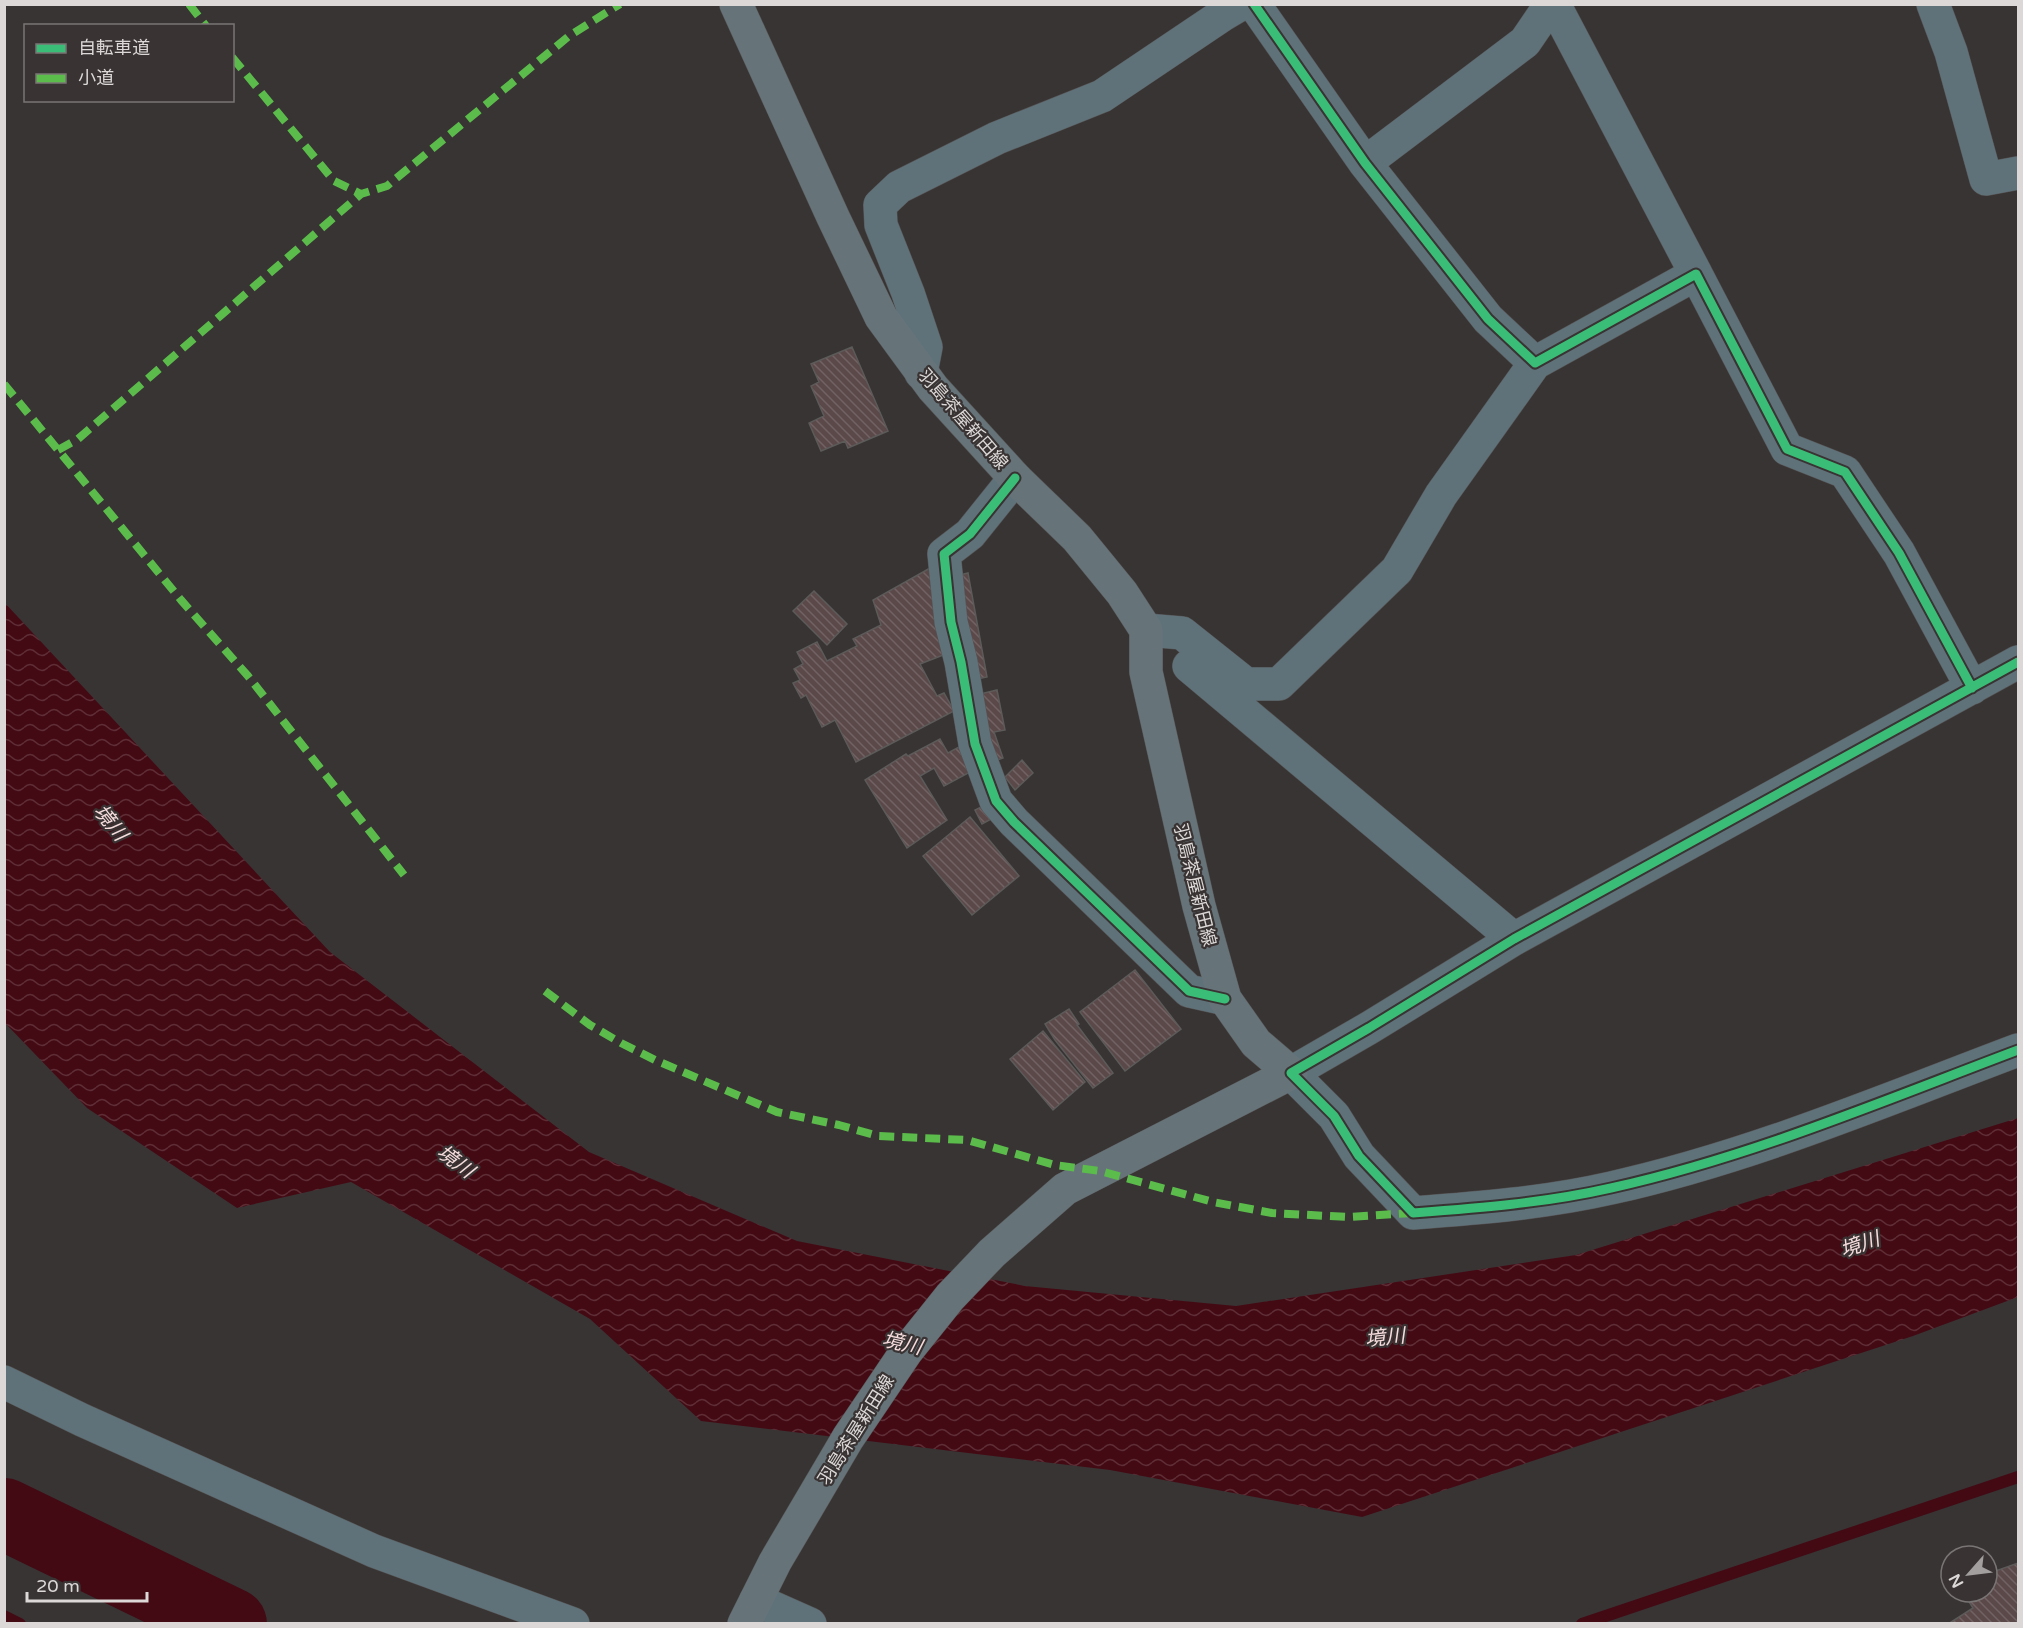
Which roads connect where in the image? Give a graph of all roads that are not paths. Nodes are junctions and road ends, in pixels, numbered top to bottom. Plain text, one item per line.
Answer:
1 (736, 4) edge
2 (1241, 4) edge
3 (1254, 4) edge
4 (1553, 4) edge
5 (1933, 4) edge
6 (1365, 163) junction
7 (2019, 173) edge
8 (1696, 273) junction
9 (1535, 363) junction
10 (921, 373) junction
11 (1015, 478) junction
12 (1146, 630) junction
13 (2019, 662) edge
14 (1972, 688) junction
15 (1514, 939) junction
16 (1225, 999) junction
17 (2019, 1050) edge
18 (1291, 1073) junction
19 (4, 1382) edge
20 (750, 1612) edge
21 (573, 1623) edge
22 (810, 1623) edge

1 - 10 main road, 羽島茶屋新田線
2 - 10 street
3 - 6 street
4 - 6 street
4 - 8 street
5 - 7 street
6 - 9 street
8 - 9 street
8 - 14 street
9 - 12 street
10 - 11 main road, 羽島茶屋新田線
11 - 12 main road, 羽島茶屋新田線
11 - 16 street
12 - 15 street
12 - 16 main road, 羽島茶屋新田線
13 - 14 street
14 - 15 street
15 - 18 street
16 - 18 main road, 羽島茶屋新田線
17 - 18 street
18 - 20 main road, 羽島茶屋新田線
19 - 21 street
20 - 22 street

